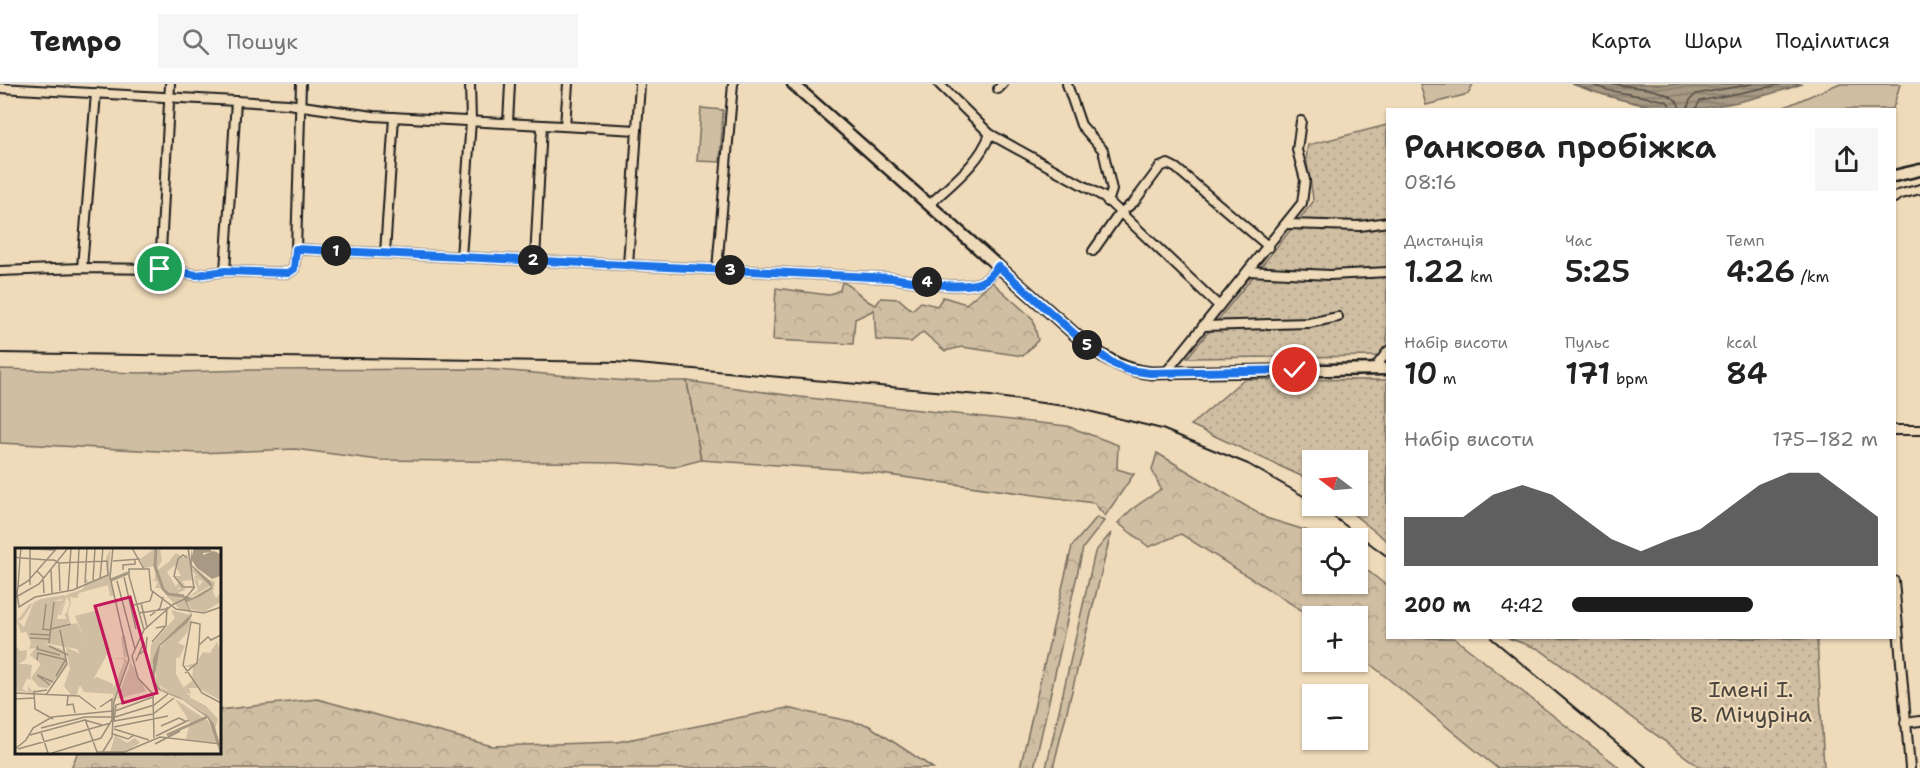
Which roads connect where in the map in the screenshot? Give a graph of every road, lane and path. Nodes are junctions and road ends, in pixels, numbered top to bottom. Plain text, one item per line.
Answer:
1 (170, 84) edge
2 (300, 84) edge
3 (470, 84) edge
4 (510, 84) edge
5 (567, 84) edge
6 (640, 84) edge
7 (733, 84) edge
8 (793, 84) edge
9 (939, 84) edge
10 (1067, 84) edge
11 (0, 88) edge
12 (96, 93) junction
13 (169, 96) junction
14 (237, 101) junction
15 (300, 106) junction
16 (394, 117) junction
17 (471, 121) junction
18 (1301, 121) dead end
19 (508, 123) junction
20 (542, 125) junction
21 (565, 126) junction
22 (637, 130) junction
23 (990, 135) junction
24 (1920, 170) edge
25 (1896, 176) edge
26 (1920, 189) edge
27 (1896, 196) edge
28 (1108, 202) junction
29 (929, 205) junction
30 (1119, 214) junction
31 (1386, 222) edge
32 (1288, 224) junction
33 (1269, 247) junction
34 (296, 249) junction
35 (1093, 251) dead end
36 (385, 253) junction
37 (460, 257) junction
38 (535, 260) junction
39 (628, 265) junction
40 (998, 266) junction
41 (82, 268) junction
42 (160, 269) junction
43 (717, 269) junction
44 (0, 271) edge
45 (225, 271) junction
46 (1248, 271) junction
47 (1386, 272) edge
48 (1219, 306) junction
49 (1338, 317) dead end
50 (1203, 326) junction
51 (1386, 354) edge
52 (1374, 369) junction
53 (1386, 369) edge
54 (1167, 371) junction
55 (1896, 430) edge
56 (1920, 430) edge
57 (1896, 608) edge
58 (1920, 721) edge
59 (1905, 723) junction
60 (1910, 768) edge

1 - 13 street
2 - 15 street
3 - 17 street
4 - 19 street
5 - 21 street
6 - 22 street
7 - 43 street
8 - 29 main road
9 - 23 street
10 - 28 street
11 - 12 street
12 - 13 street
12 - 41 street
13 - 14 street
13 - 42 street
14 - 15 street
14 - 45 street
15 - 16 street
15 - 34 street
16 - 17 street
16 - 36 street
17 - 19 street
17 - 37 street
18 - 32 street
19 - 20 street
20 - 21 street
20 - 38 street
21 - 22 street
22 - 39 street
23 - 28 street
23 - 29 street
24 - 25 main road
26 - 27 street
28 - 30 street
29 - 40 main road
30 - 33 street
30 - 35 street
30 - 48 street
31 - 32 street
32 - 33 street
33 - 46 street
34 - 36 street
34 - 45 street
36 - 37 street
37 - 38 street
38 - 39 street
39 - 43 street
40 - 43 street
40 - 54 main road
41 - 42 street
41 - 44 street
42 - 45 street
46 - 47 street
46 - 48 street
48 - 50 street
49 - 50 street
50 - 54 street
51 - 52 street
52 - 53 main road
52 - 54 main road
55 - 56 street
57 - 59 street
58 - 59 street
59 - 60 street

